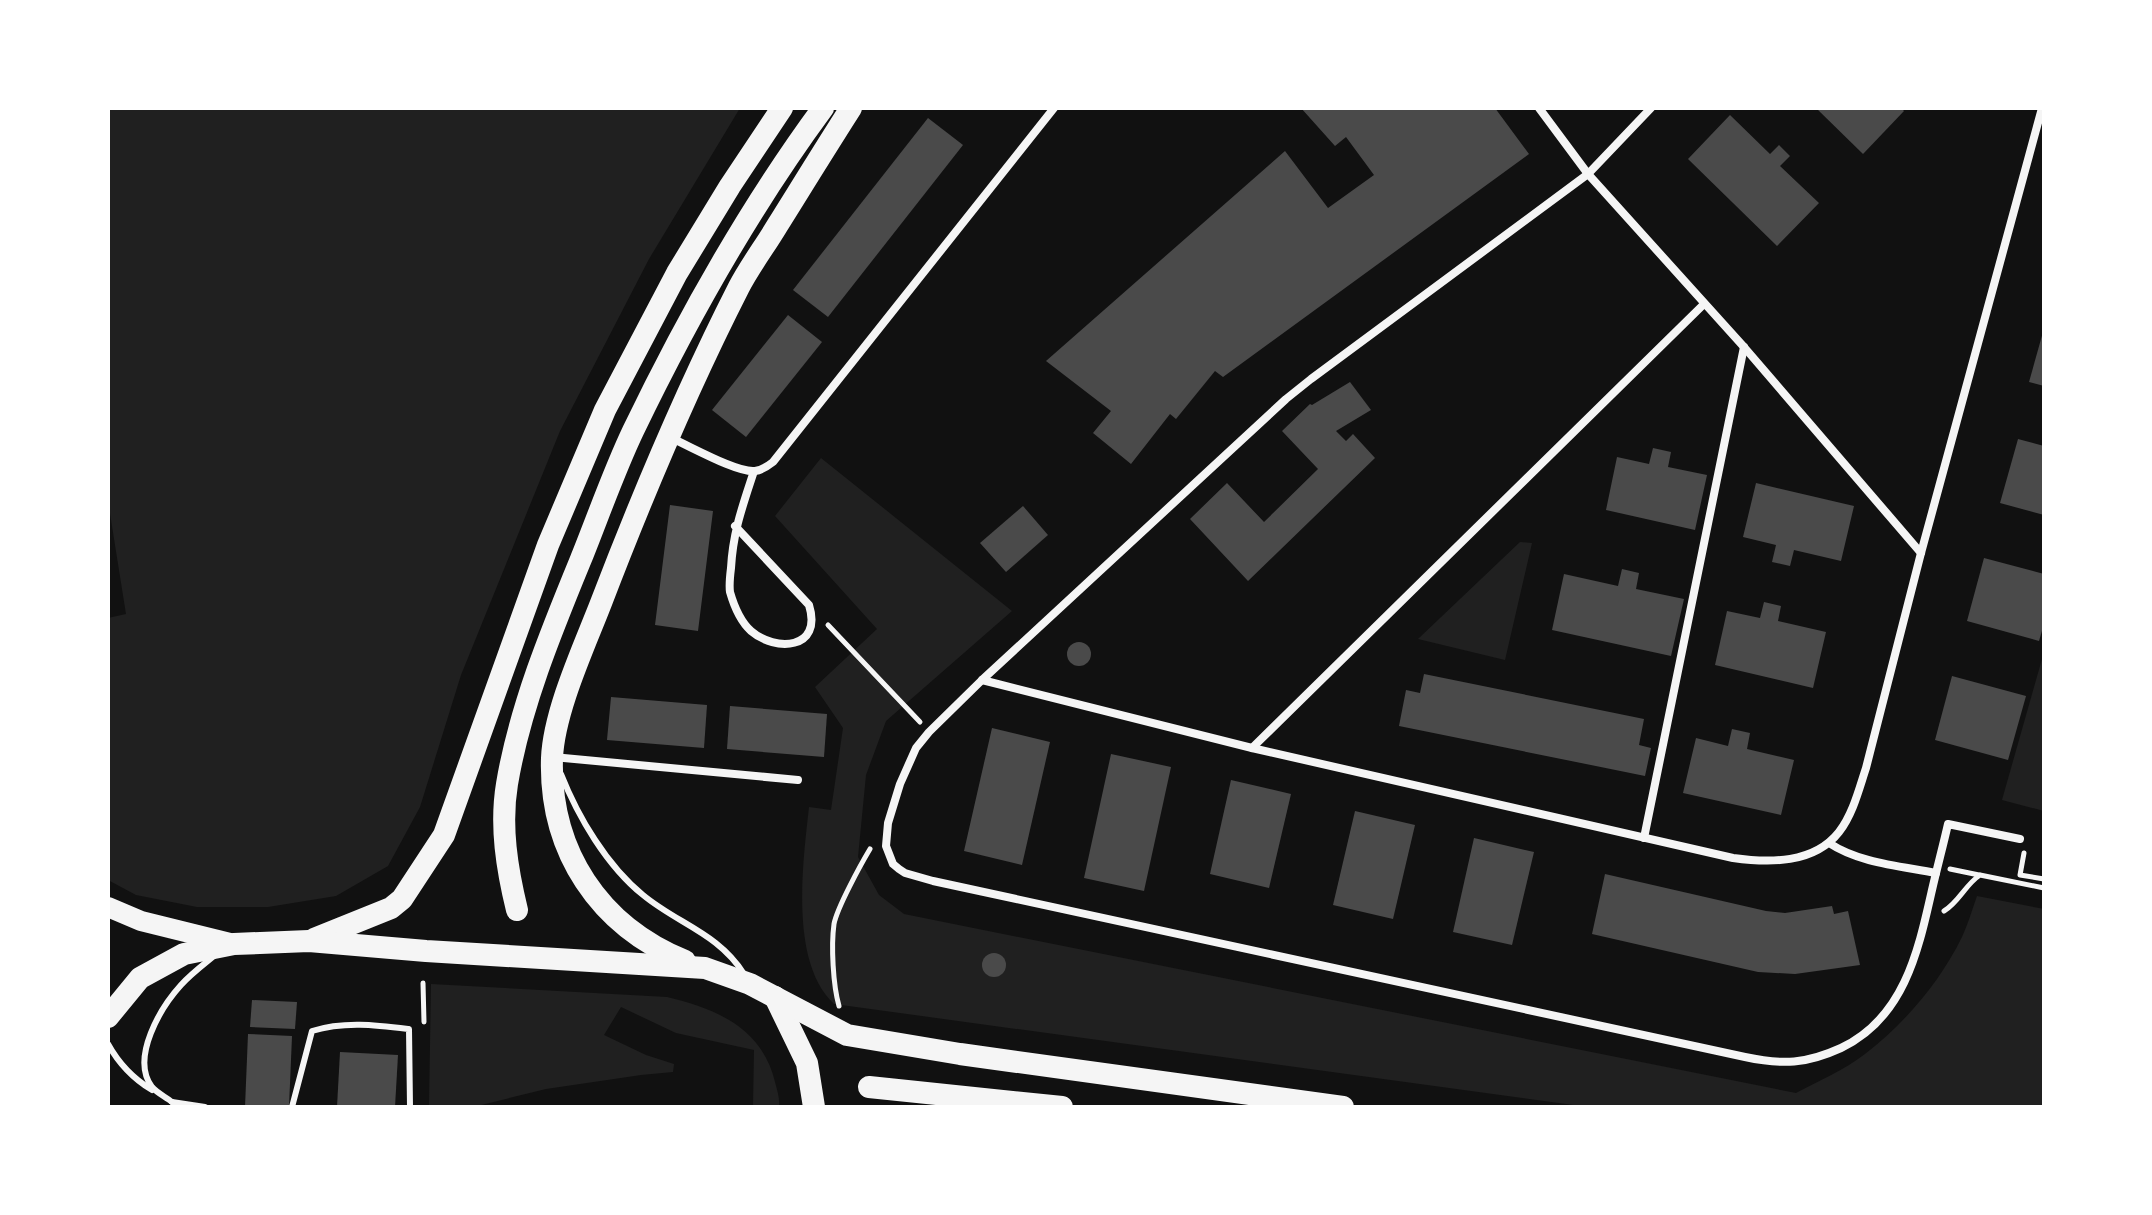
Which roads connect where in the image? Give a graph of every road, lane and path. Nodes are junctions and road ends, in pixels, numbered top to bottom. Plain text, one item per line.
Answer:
1 (782, 108) edge
2 (823, 108) edge
3 (851, 108) edge
4 (864, 108) edge
5 (1054, 108) edge
6 (1539, 108) edge
7 (1651, 108) edge
8 (2042, 108) edge
9 (810, 174) junction
10 (1588, 174) junction
11 (1704, 304) junction
12 (1744, 347) junction
13 (669, 437) junction
14 (754, 471) junction
15 (735, 526) junction
16 (1921, 553) junction
17 (809, 605) junction
18 (982, 680) junction
19 (929, 732) junction
20 (1252, 748) junction
21 (552, 756) junction
22 (798, 780) dead end
23 (888, 823) junction
24 (1644, 838) junction
25 (2020, 839) joint
26 (1829, 843) junction
27 (1936, 870) junction
28 (1980, 875) junction
29 (2044, 879) edge
30 (2044, 888) edge
31 (108, 907) edge
32 (517, 910) dead end
33 (1925, 920) junction
34 (309, 941) junction
35 (234, 944) junction
36 (705, 968) junction
37 (750, 984) junction
38 (775, 997) junction
39 (108, 1017) edge
40 (847, 1035) junction
41 (108, 1044) edge
42 (869, 1087) dead end
43 (172, 1102) junction
44 (205, 1107) edge
45 (292, 1107) edge
46 (410, 1107) edge
47 (814, 1107) edge
48 (1062, 1107) edge
49 (1343, 1107) edge

1 - 34 highway
2 - 32 highway
3 - 9 highway
4 - 9 highway
5 - 14 street
6 - 10 street
7 - 10 street
8 - 16 street
9 - 13 highway
10 - 11 street
10 - 18 street
11 - 12 street
11 - 20 street
12 - 16 street
12 - 24 street
13 - 14 street
13 - 21 highway
14 - 15 street
15 - 17 street
15 - 17 street
16 - 26 street
17 - 19 path
18 - 19 street
18 - 20 street
19 - 23 street
20 - 24 street
21 - 22 street
21 - 36 highway
21 - 37 lane
23 - 33 street
23 - 40 path
24 - 26 street
25 - 27 street
25 - 29 path
26 - 27 street
27 - 28 path
27 - 33 street
28 - 30 path
28 - 33 path
31 - 35 main road
34 - 35 highway
34 - 36 highway
35 - 39 highway
35 - 43 lane
36 - 37 highway
37 - 38 highway
38 - 40 highway
38 - 47 highway
40 - 49 highway
41 - 43 lane
42 - 48 highway
43 - 44 lane
45 - 46 lane

